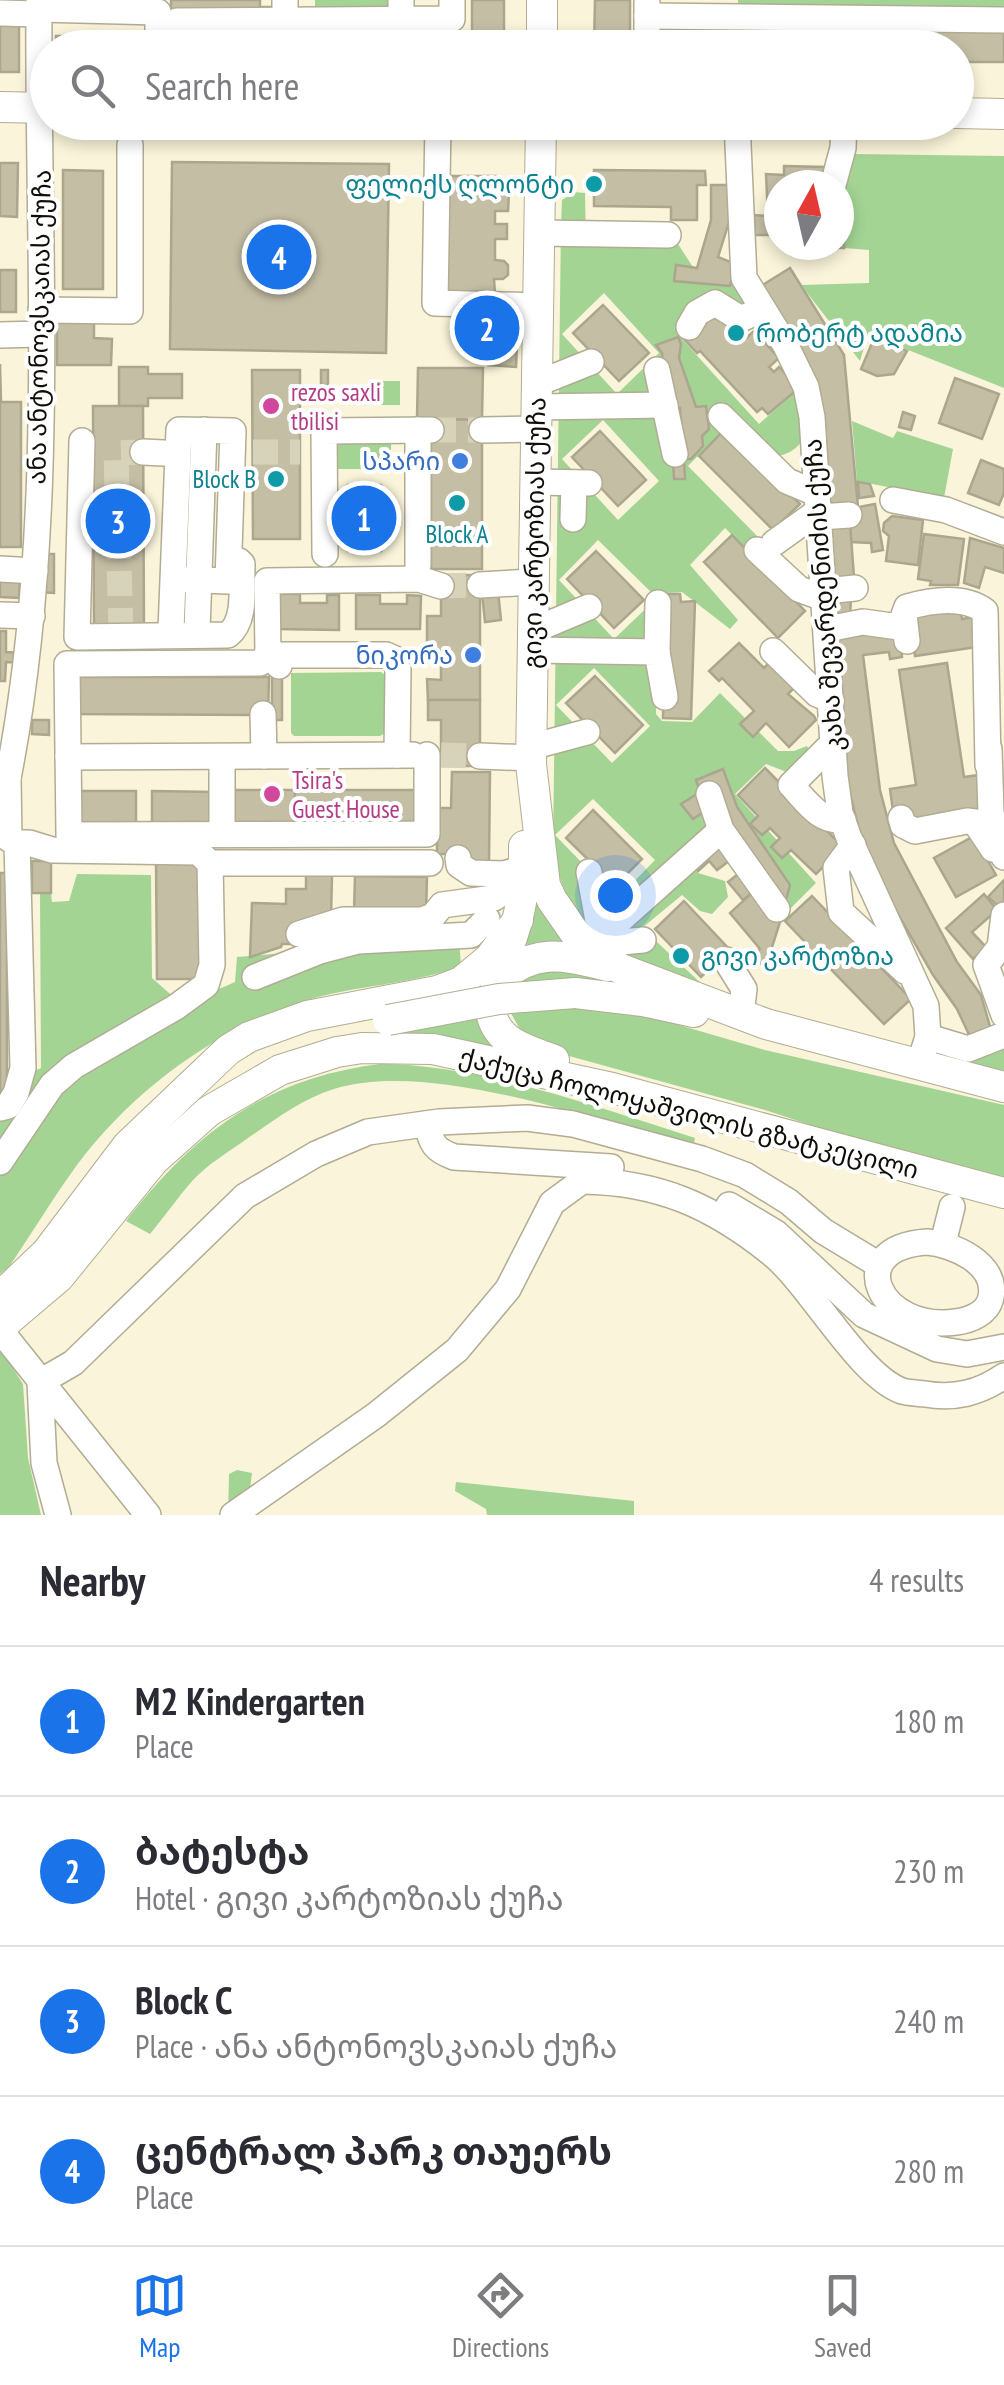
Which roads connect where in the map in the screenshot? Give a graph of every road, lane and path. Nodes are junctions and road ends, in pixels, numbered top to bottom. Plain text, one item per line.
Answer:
1 (452, 0) edge
2 (542, 0) edge
3 (122, 5) edge
4 (39, 8) edge
5 (647, 8) edge
6 (892, 9) edge
7 (285, 10) edge
8 (402, 10) edge
9 (0, 13) edge
10 (1004, 20) edge
11 (176, 21) dead end
12 (158, 30) edge
13 (542, 30) edge
14 (0, 107) edge
15 (30, 108) edge
16 (974, 114) edge
17 (1004, 114) edge
18 (44, 140) edge
19 (438, 140) edge
20 (541, 140) edge
21 (738, 140) edge
22 (844, 140) edge
23 (130, 145) dead end
24 (838, 170) edge
25 (538, 233) junction
26 (668, 236) dead end
27 (538, 306) junction
28 (762, 309) junction
29 (41, 322) junction
30 (689, 327) dead end
31 (0, 335) edge
32 (591, 362) dead end
33 (657, 370) dead end
34 (665, 406) junction
35 (536, 407) junction
36 (721, 416) dead end
37 (482, 430) tunnel mouth
38 (40, 439) junction
39 (675, 454) dead end
40 (534, 482) junction
41 (893, 500) dead end
42 (819, 507) junction
43 (849, 516) dead end
44 (573, 519) dead end
45 (1004, 532) edge
46 (229, 550) junction
47 (325, 554) dead end
48 (418, 565) dead end
49 (0, 569) edge
50 (186, 580) junction
51 (532, 582) junction
52 (480, 585) tunnel mouth
53 (442, 586) tunnel mouth
54 (855, 588) dead end
55 (33, 593) junction
56 (825, 595) junction
57 (658, 602) dead end
58 (1004, 604) edge
59 (589, 607) dead end
60 (0, 615) edge
61 (827, 628) junction
62 (184, 631) dead end
63 (532, 641) junction
64 (657, 652) junction
65 (773, 652) dead end
66 (268, 655) junction
67 (351, 666) dead end
68 (410, 667) dead end
69 (665, 697) dead end
70 (831, 700) junction
71 (80, 714) dead end
72 (263, 714) dead end
73 (9, 718) edge
74 (587, 732) dead end
75 (833, 742) junction
76 (418, 755) junction
77 (264, 756) junction
78 (480, 756) tunnel mouth
79 (531, 756) junction
80 (74, 757) junction
81 (222, 757) junction
82 (988, 765) junction
83 (4, 778) edge
84 (412, 790) dead end
85 (81, 791) dead end
86 (709, 794) dead end
87 (901, 818) dead end
88 (842, 820) junction
89 (721, 830) junction
90 (222, 834) junction
91 (9, 840) edge
92 (853, 845) junction
93 (458, 858) dead end
94 (1004, 859) edge
95 (210, 863) junction
96 (430, 863) dead end
97 (588, 872) dead end
98 (509, 879) junction
99 (776, 908) dead end
100 (1004, 915) edge
101 (486, 919) junction
102 (451, 920) dead end
103 (518, 920) junction
104 (299, 934) dead end
105 (643, 940) dead end
106 (595, 942) junction
107 (726, 960) dead end
108 (621, 969) junction
109 (255, 977) dead end
110 (500, 978) junction
111 (916, 981) junction
112 (1004, 1015) edge
113 (754, 1020) junction
114 (1004, 1035) edge
115 (924, 1051) junction
116 (1004, 1087) edge
117 (612, 1088) junction
118 (188, 1090) junction
119 (0, 1108) edge
120 (427, 1124) junction
121 (0, 1162) edge
122 (1004, 1194) edge
123 (952, 1207) dead end
124 (943, 1243) junction
125 (879, 1266) junction
126 (998, 1299) edge
127 (4, 1322) edge
128 (1004, 1347) edge
129 (1004, 1376) edge
130 (40, 1382) junction
131 (58, 1515) edge
132 (148, 1515) edge
133 (232, 1515) edge

1 - 8 street
2 - 13 main road
3 - 4 street
3 - 12 street
4 - 9 street
5 - 6 street
6 - 10 street
7 - 8 street
7 - 11 street
14 - 15 main road
16 - 17 main road
18 - 29 street, ანა ანტონოვსკაიას ქუჩა
19 - 27 street
20 - 25 main road, გივი კარტოზიას ქუჩა
21 - 28 street, კახა შევარდენიძის ქუჩა
22 - 24 street
23 - 29 street
25 - 26 street
25 - 27 main road, გივი კარტოზიას ქუჩა
27 - 35 main road, გივი კარტოზიას ქუჩა
28 - 30 street
28 - 42 street, კახა შევარდენიძის ქუჩა
29 - 31 street
29 - 38 street, ანა ანტონოვსკაიას ქუჩა
32 - 35 street
33 - 34 street
34 - 35 street
34 - 39 street
35 - 37 street
35 - 40 main road, გივი კარტოზიას ქუჩა
36 - 42 street
38 - 46 street
38 - 55 street, ანა ანტონოვსკაიას ქუჩა
40 - 44 street
40 - 51 main road, გივი კარტოზიას ქუჩა
41 - 45 street
42 - 43 street
42 - 56 street, კახა შევარდენიძის ქუჩა
42 - 56 street
46 - 50 street
46 - 50 street
47 - 48 street
49 - 55 street
50 - 62 street
51 - 52 street
51 - 63 main road, გივი კარტოზიას ქუჩა
53 - 66 street
54 - 56 street
55 - 60 street
55 - 73 street, ანა ანტონოვსკაიას ქუჩა
56 - 61 street, კახა შევარდენიძის ქუჩა
57 - 64 street
58 - 82 street
59 - 63 street
61 - 70 street, კახა შევარდენიძის ქუჩა
61 - 82 street
63 - 64 street
63 - 79 main road, გივი კარტოზიას ქუჩა
64 - 69 street
65 - 70 street
66 - 67 street
66 - 76 street
66 - 80 street
68 - 76 street
70 - 75 street, კახა შევარდენიძის ქუჩა
71 - 80 street
72 - 77 street
73 - 83 street, ანა ანტონოვსკაიას ქუჩა
74 - 79 street
75 - 88 street, კახა შევარდენიძის ქუჩა
75 - 88 street
76 - 77 street
76 - 84 street
76 - 90 street
77 - 81 street
78 - 79 street
79 - 98 main road, გივი კარტოზიას ქუჩა
79 - 106 main road, გივი კარტოზიას ქუჩა
80 - 81 street
80 - 85 street
80 - 90 street
81 - 90 street
82 - 94 street
83 - 91 street, ანა ანტონოვსკაიას ქუჩა
86 - 89 street
87 - 94 street
88 - 92 street, კახა შევარდენიძის ქუჩა
89 - 99 street
89 - 106 street
91 - 95 street
91 - 119 street, ანა ანტონოვსკაიას ქუჩა
92 - 111 street, კახა შევარდენიძის ქუჩა
92 - 111 street
93 - 98 street
95 - 96 street
95 - 121 street
97 - 106 street
98 - 101 street
98 - 103 main road, გივი კარტოზიას ქუჩა
98 - 104 street
100 - 112 street
101 - 102 street
101 - 109 street
103 - 110 main road, გივი კარტოზიას ქუჩა
103 - 118 main road
105 - 106 street
106 - 108 main road, გივი კარტოზიას ქუჩა
107 - 113 street
108 - 110 main road
108 - 113 main road, გივი კარტოზიას ქუჩა
110 - 117 main road, გივი კარტოზიას ქუჩა
111 - 115 street, კახა შევარდენიძის ქუჩა
113 - 115 main road, გივი კარტოზიას ქუჩა
113 - 118 main road, bridge
114 - 115 street
115 - 116 main road, გივი კარტოზიას ქუჩა
117 - 122 main road, ქაქუცა ჩოლოყაშვილის გზატკეცილი
117 - 127 main road, ქაქუცა ჩოლოყაშვილის გზატკეცილი
118 - 127 main road
120 - 125 street
120 - 128 street
120 - 130 street
123 - 124 street
124 - 125 street
124 - 126 street
125 - 126 street
127 - 130 street
129 - 133 street
130 - 131 street
130 - 132 street

